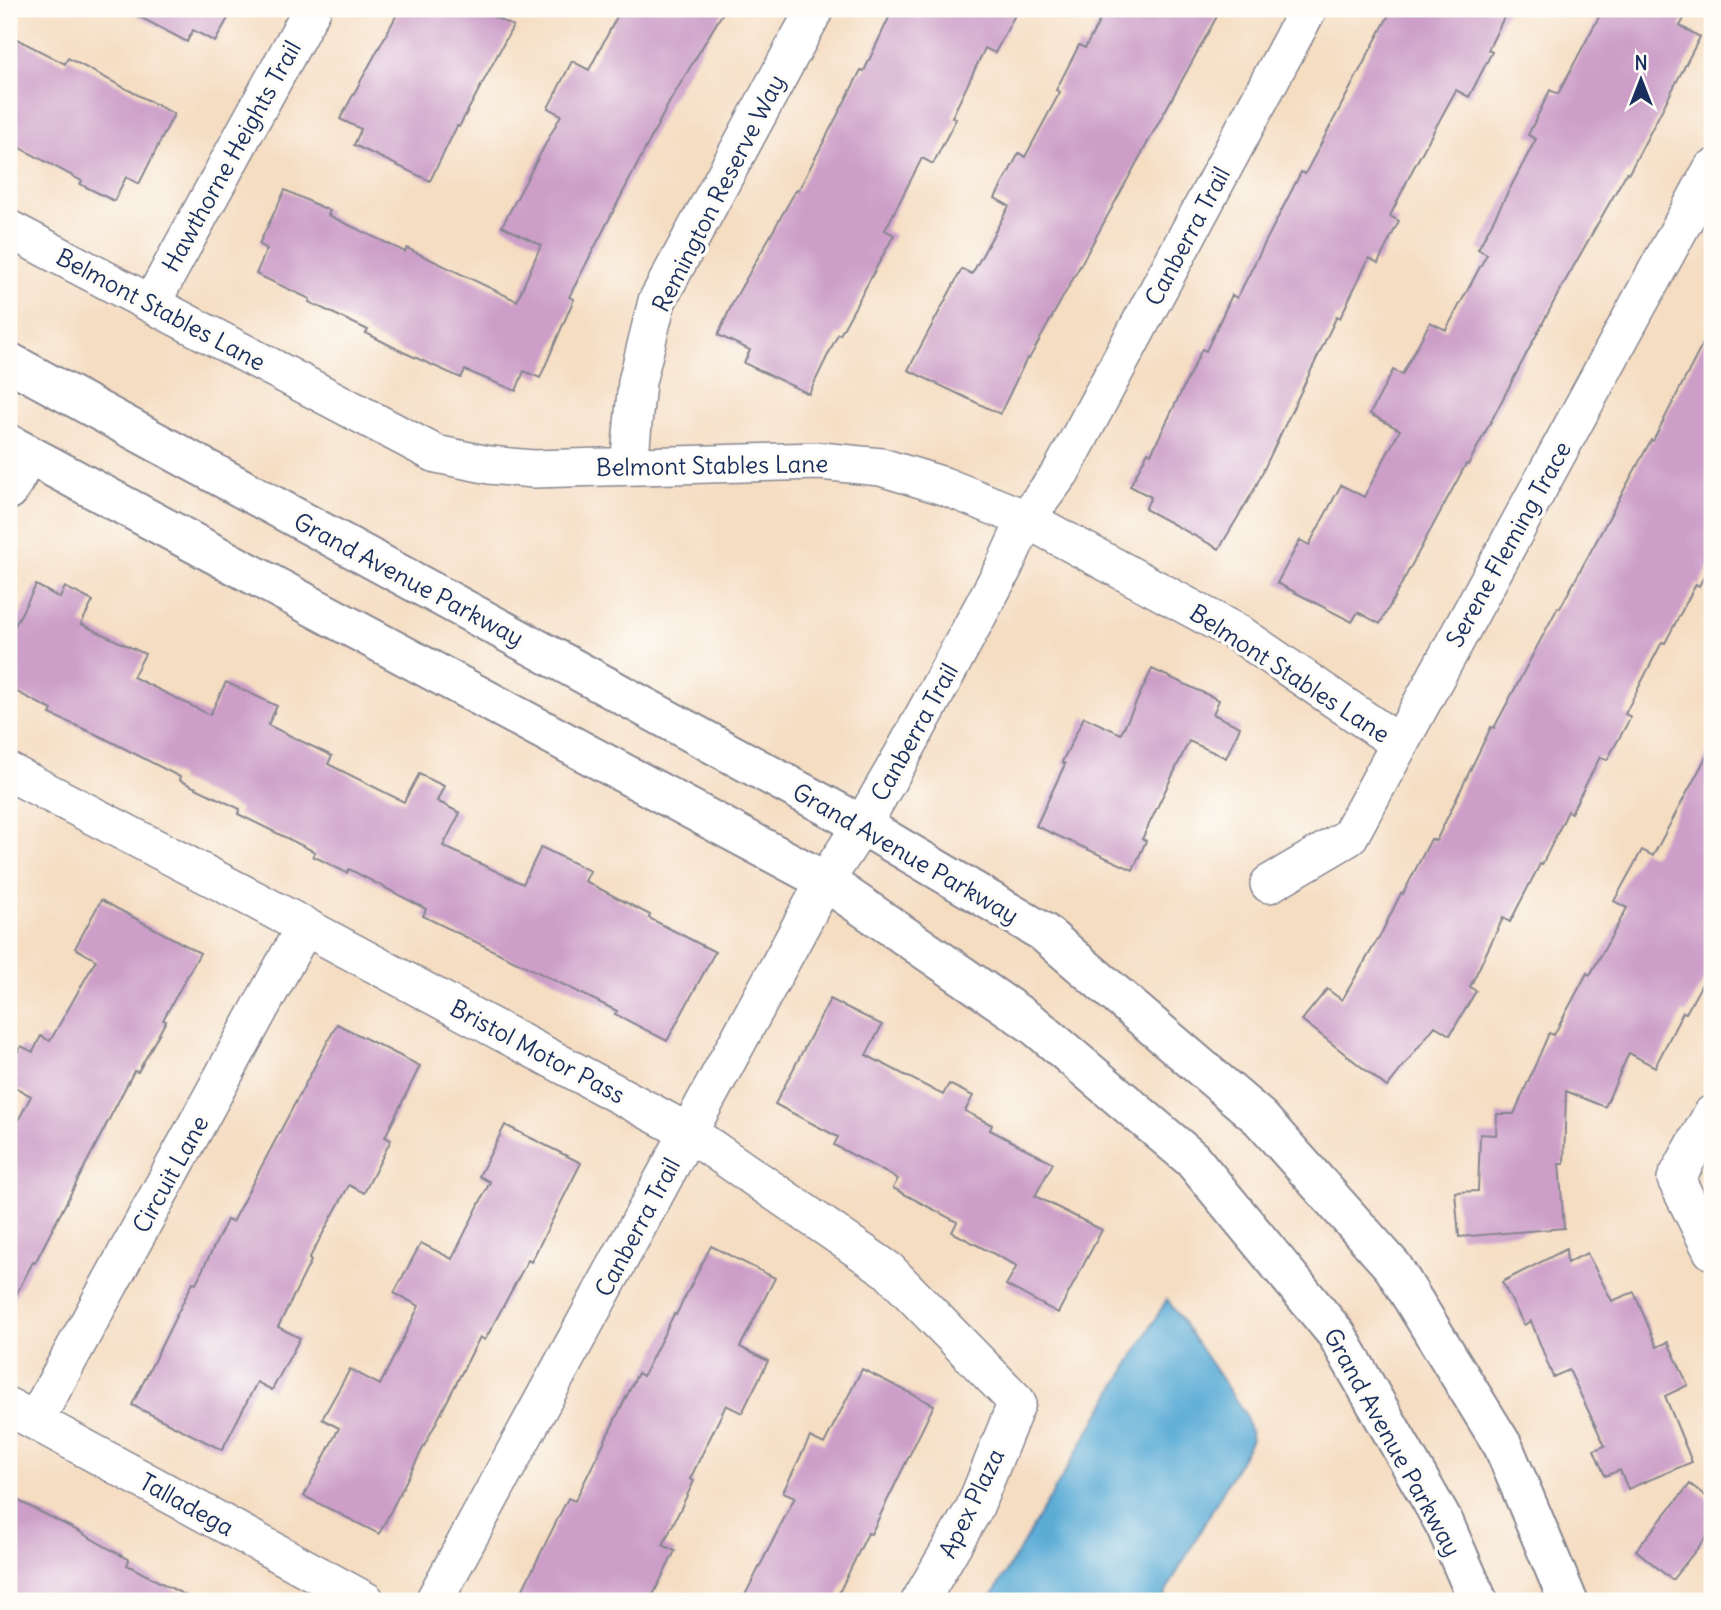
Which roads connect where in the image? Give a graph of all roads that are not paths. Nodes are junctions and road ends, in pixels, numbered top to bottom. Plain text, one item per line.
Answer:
1 (312, 9) edge
2 (815, 9) edge
3 (1307, 9) edge
4 (1712, 169) edge
5 (9, 229) edge
6 (151, 304) junction
7 (9, 362) edge
8 (18, 450) edge
9 (629, 466) junction
10 (9, 490) edge
11 (1026, 519) junction
12 (1400, 744) junction
13 (9, 772) edge
14 (862, 825) junction
15 (825, 881) junction
16 (1269, 884) dead end
17 (304, 926) junction
18 (1712, 1114) edge
19 (688, 1132) junction
20 (1712, 1251) edge
21 (1017, 1402) joint
22 (22, 1414) edge
23 (366, 1601) edge
24 (434, 1601) edge
25 (920, 1601) edge
26 (1478, 1601) edge
27 (1568, 1601) edge

1 - 6 street, Hawthorne Heights Trail
2 - 9 street, Remington Reserve Way
3 - 11 street, Canberra Trail
4 - 12 street, Serene Fleming Trace
5 - 6 street, Belmont Stables Lane
6 - 9 street, Belmont Stables Lane
7 - 14 street, Grand Avenue Parkway
8 - 10 street
8 - 15 street, Grand Avenue Parkway
9 - 11 street, Belmont Stables Lane
11 - 12 street, Belmont Stables Lane
11 - 14 street, Canberra Trail
12 - 16 street, Serene Fleming Trace
13 - 17 street, Bristol Motor Pass
14 - 15 street, Canberra Trail
14 - 27 street, Grand Avenue Parkway
15 - 19 street, Canberra Trail
15 - 26 street, Grand Avenue Parkway
17 - 19 street, Bristol Motor Pass
17 - 22 street, Circuit Lane
18 - 20 street
19 - 21 street, Bristol Motor Pass
19 - 24 street, Canberra Trail
21 - 25 street, Apex Plaza
22 - 23 street, Talladega

